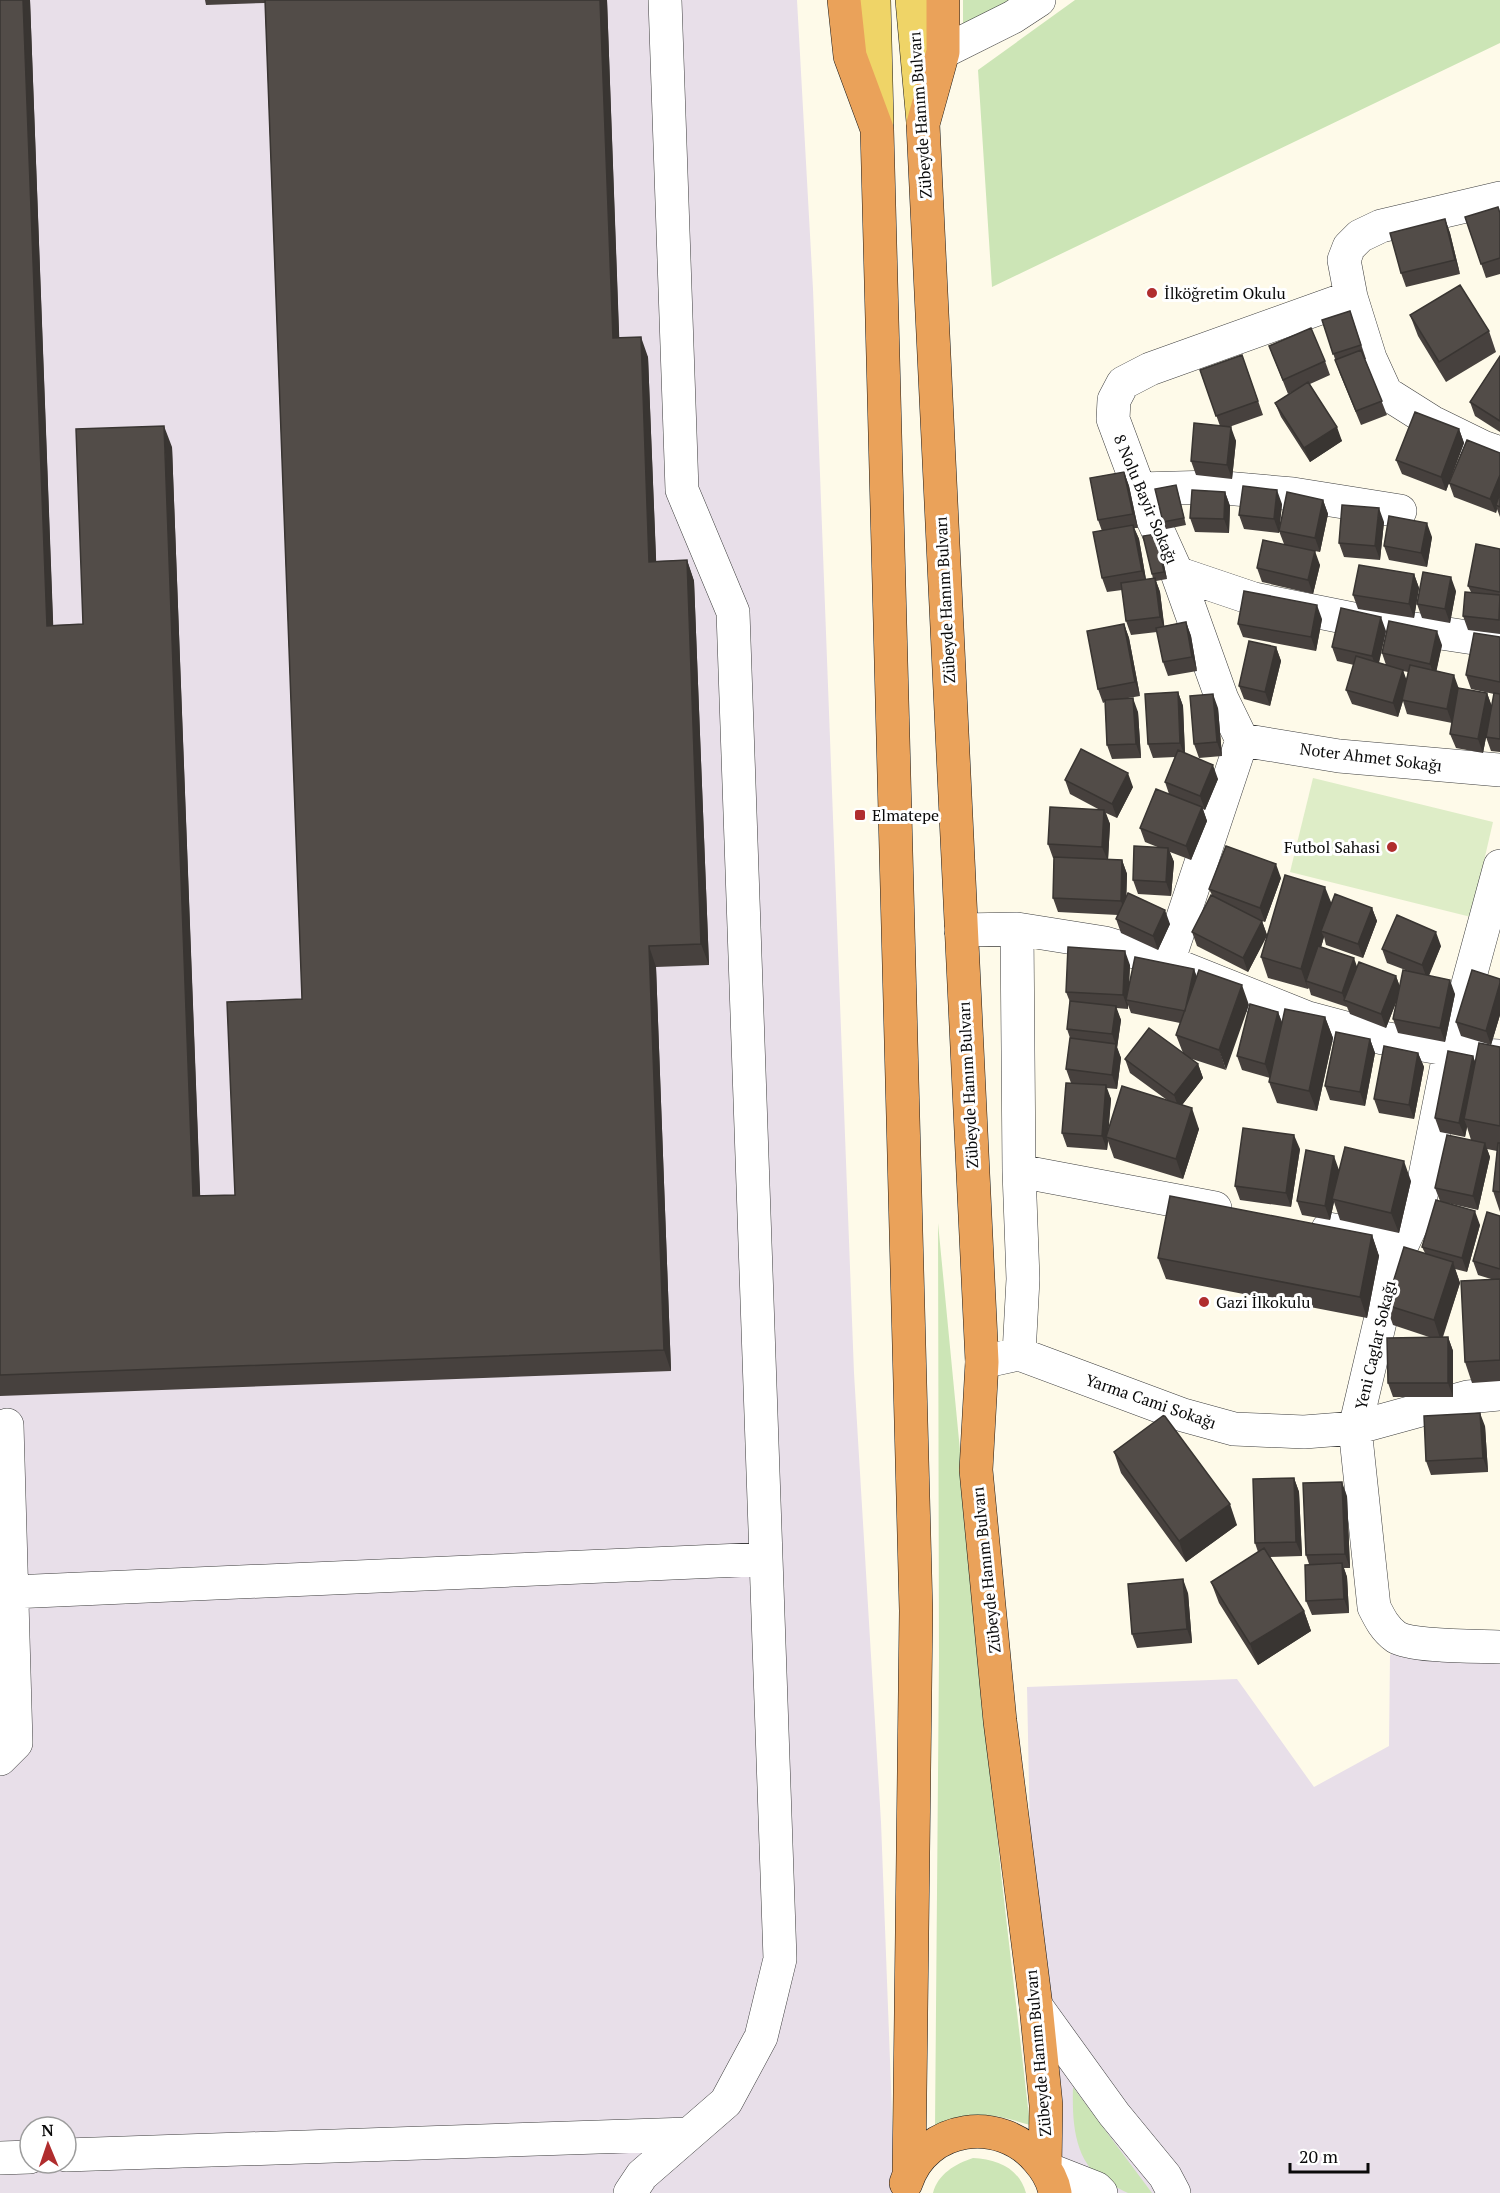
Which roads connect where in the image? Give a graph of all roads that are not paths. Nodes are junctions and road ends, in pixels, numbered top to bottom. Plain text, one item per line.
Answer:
1 (665, 0) edge
2 (844, 0) edge
3 (874, 0) edge
4 (912, 0) edge
5 (943, 0) edge
6 (1039, 0) edge
7 (943, 52) junction
8 (923, 124) junction
9 (877, 129) junction
10 (1500, 198) edge
11 (1351, 297) junction
12 (1500, 453) edge
13 (1139, 489) junction
14 (1400, 512) dead end
15 (1177, 573) junction
16 (1500, 642) edge
17 (1242, 740) junction
18 (1500, 770) edge
19 (1500, 866) edge
20 (1017, 929) junction
21 (961, 930) junction
22 (1168, 962) junction
23 (1450, 1050) junction
24 (1500, 1056) edge
25 (1019, 1171) junction
26 (1242, 1213) edge
27 (1300, 1224) edge
28 (1403, 1243) junction
29 (1019, 1354) junction
30 (982, 1362) junction
31 (1500, 1394) edge
32 (7, 1425) dead end
33 (1355, 1428) junction
34 (765, 1559) junction
35 (12, 1592) junction
36 (1500, 1647) edge
37 (0, 1759) edge
38 (1036, 2006) junction
39 (689, 2134) junction
40 (78, 2155) edge
41 (18, 2157) edge
42 (0, 2158) edge
43 (1050, 2180) edge
44 (906, 2183) edge
45 (630, 2193) edge
46 (1101, 2193) edge
47 (1174, 2193) edge

1 - 34 street
2 - 9 highway, Zübeyde Hanım Bulvarı
3 - 9 main road
4 - 8 main road, Zübeyde Hanım Bulvarı
5 - 7 highway
6 - 7 street
7 - 8 highway
8 - 21 highway, Zübeyde Hanım Bulvarı
9 - 44 highway, Zübeyde Hanım Bulvarı
10 - 11 street
11 - 12 street
11 - 13 street, 8 Nolu Bayir Sokağı
13 - 14 street
13 - 15 street, 8 Nolu Bayir Sokağı
15 - 16 street
15 - 17 street, 8 Nolu Bayir Sokağı
17 - 18 street, Noter Ahmet Sokağı
17 - 22 street
19 - 23 street, Yeni Caglar Sokağı
20 - 21 street
20 - 22 street
20 - 25 street
21 - 30 highway, Zübeyde Hanım Bulvarı
22 - 23 street
23 - 24 street
23 - 28 street, Yeni Caglar Sokağı
25 - 26 street
25 - 29 street
27 - 28 street
28 - 33 street, Yeni Caglar Sokağı
29 - 30 street
29 - 33 street, Yarma Cami Sokağı
30 - 38 highway, Zübeyde Hanım Bulvarı
31 - 33 street, Yarma Cami Sokağı
32 - 35 street
33 - 36 street, Yeni Caglar Sokağı
34 - 35 street
34 - 39 street
35 - 37 street
38 - 43 highway, Zübeyde Hanım Bulvarı
38 - 47 street
39 - 40 street
39 - 45 street
41 - 42 street
43 - 44 highway, Zübeyde Hanım Bulvarı
43 - 46 street

